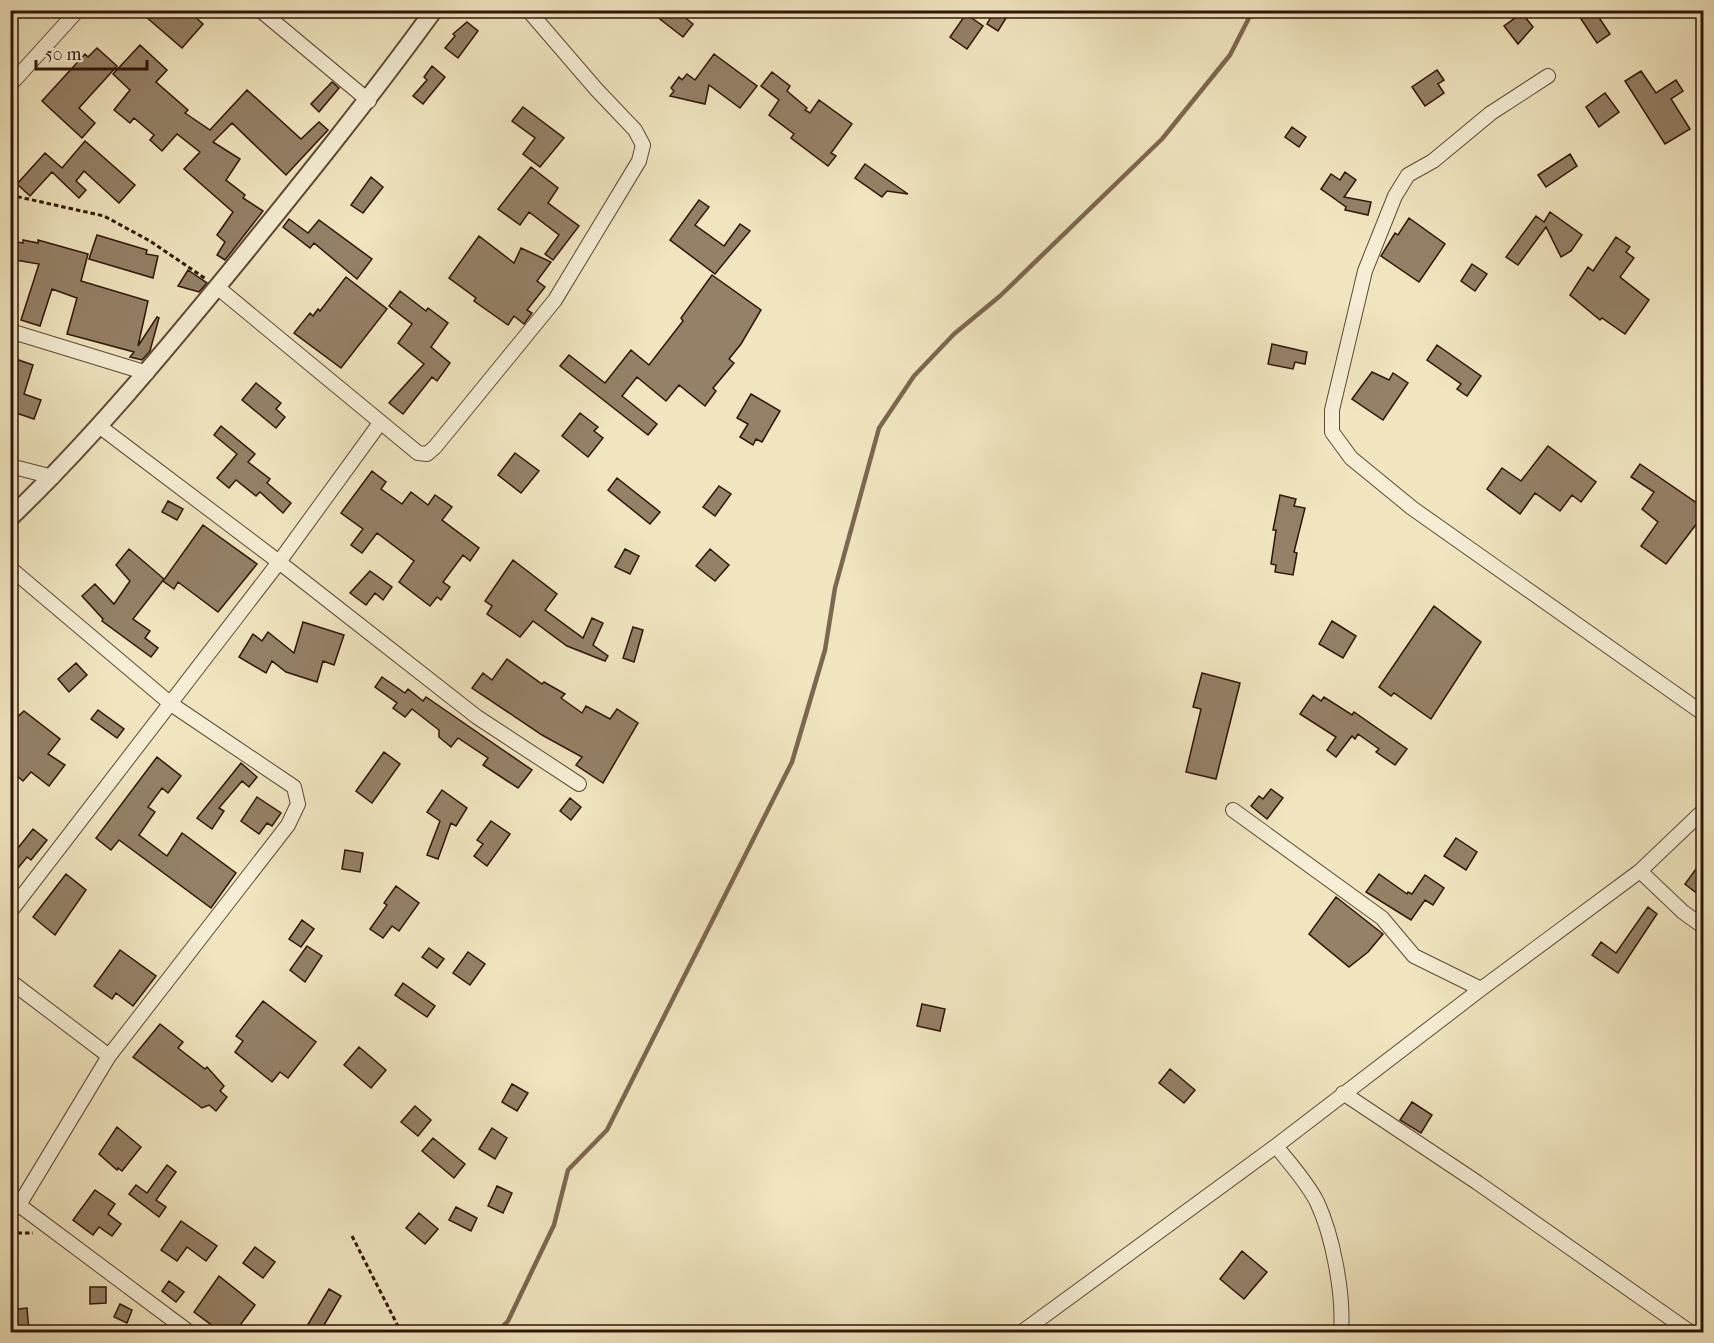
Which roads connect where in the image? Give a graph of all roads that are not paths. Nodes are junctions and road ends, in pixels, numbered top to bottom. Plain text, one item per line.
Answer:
1 (78, 10) edge
2 (260, 10) edge
3 (435, 10) edge
4 (528, 10) edge
5 (1548, 76) dead end
6 (10, 85) edge
7 (369, 101) junction
8 (217, 287) junction
9 (10, 331) edge
10 (147, 373) junction
11 (380, 423) junction
12 (99, 426) junction
13 (10, 466) edge
14 (53, 477) junction
15 (10, 518) edge
16 (279, 562) junction
17 (10, 568) edge
18 (171, 704) junction
19 (1704, 714) edge
20 (579, 784) dead end
21 (1233, 810) dead end
22 (1704, 810) edge
23 (1640, 871) junction
24 (10, 912) edge
25 (1704, 927) edge
26 (10, 981) edge
27 (1481, 988) junction
28 (109, 1056) junction
29 (1343, 1093) junction
30 (1276, 1146) junction
31 (15, 1208) edge
32 (189, 1332) edge
33 (1022, 1332) edge
34 (1341, 1332) edge
35 (1690, 1332) edge

1 - 6 street
2 - 7 street
3 - 7 street
4 - 11 street
5 - 19 street
7 - 8 street
8 - 10 street
8 - 11 street
9 - 10 street
10 - 12 street
11 - 16 street
12 - 14 street
12 - 16 street
13 - 14 street
14 - 15 street
16 - 18 street
16 - 20 street
17 - 18 street
18 - 24 street
18 - 28 street
21 - 27 street
22 - 23 street
23 - 25 street
23 - 27 street
26 - 28 street
27 - 29 street
28 - 31 street
29 - 30 street
29 - 35 street
30 - 33 street
30 - 34 street
31 - 32 street

